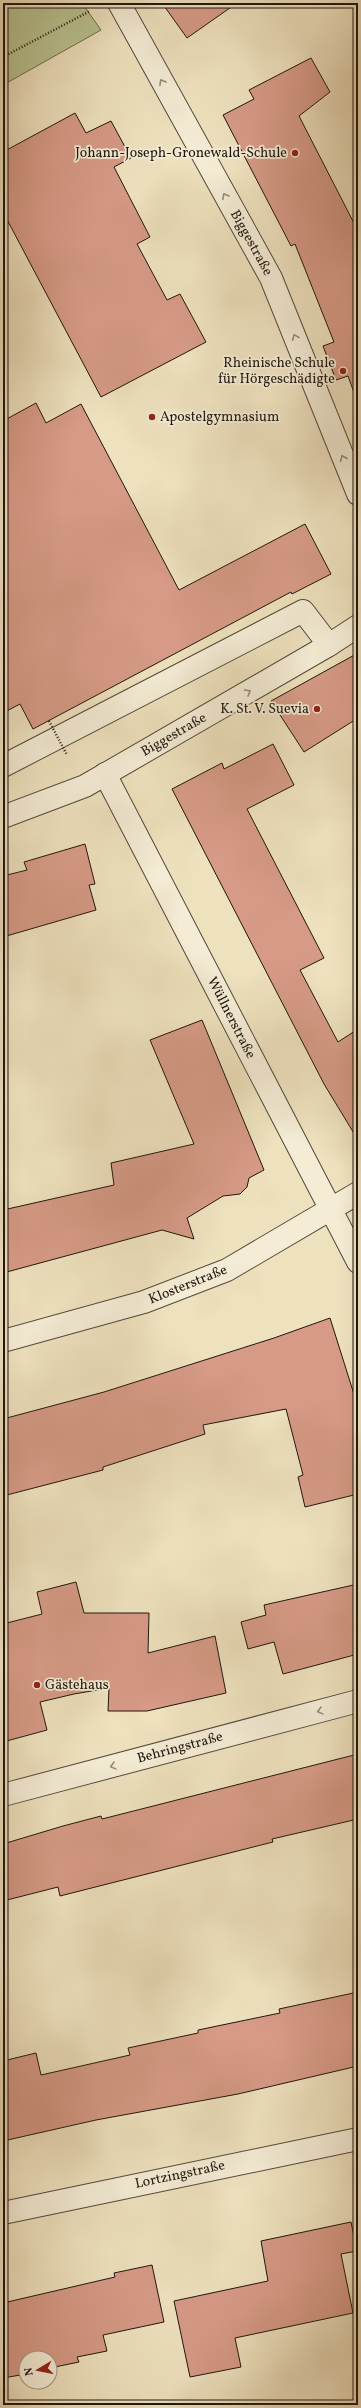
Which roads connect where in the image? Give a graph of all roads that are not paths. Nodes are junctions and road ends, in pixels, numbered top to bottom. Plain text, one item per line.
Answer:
1 (119, 3) edge
2 (358, 494) edge
3 (358, 626) edge
4 (329, 645) junction
5 (3, 766) edge
6 (105, 774) junction
7 (3, 817) edge
8 (358, 1193) edge
9 (330, 1210) junction
10 (358, 1262) edge
11 (3, 1341) edge
12 (358, 1701) edge
13 (3, 1795) edge
14 (358, 2139) edge
15 (3, 2213) edge

2 -> 1 street, Biggestraße
3 - 4 street, Biggestraße
4 - 5 street
6 -> 4 street, Biggestraße
6 - 7 street, Biggestraße
6 - 9 street, Wüllnerstraße
8 - 9 street, Klosterstraße
9 - 10 street, Wüllnerstraße
9 - 11 street, Klosterstraße
12 -> 13 street, Behringstraße
14 - 15 street, Lortzingstraße

